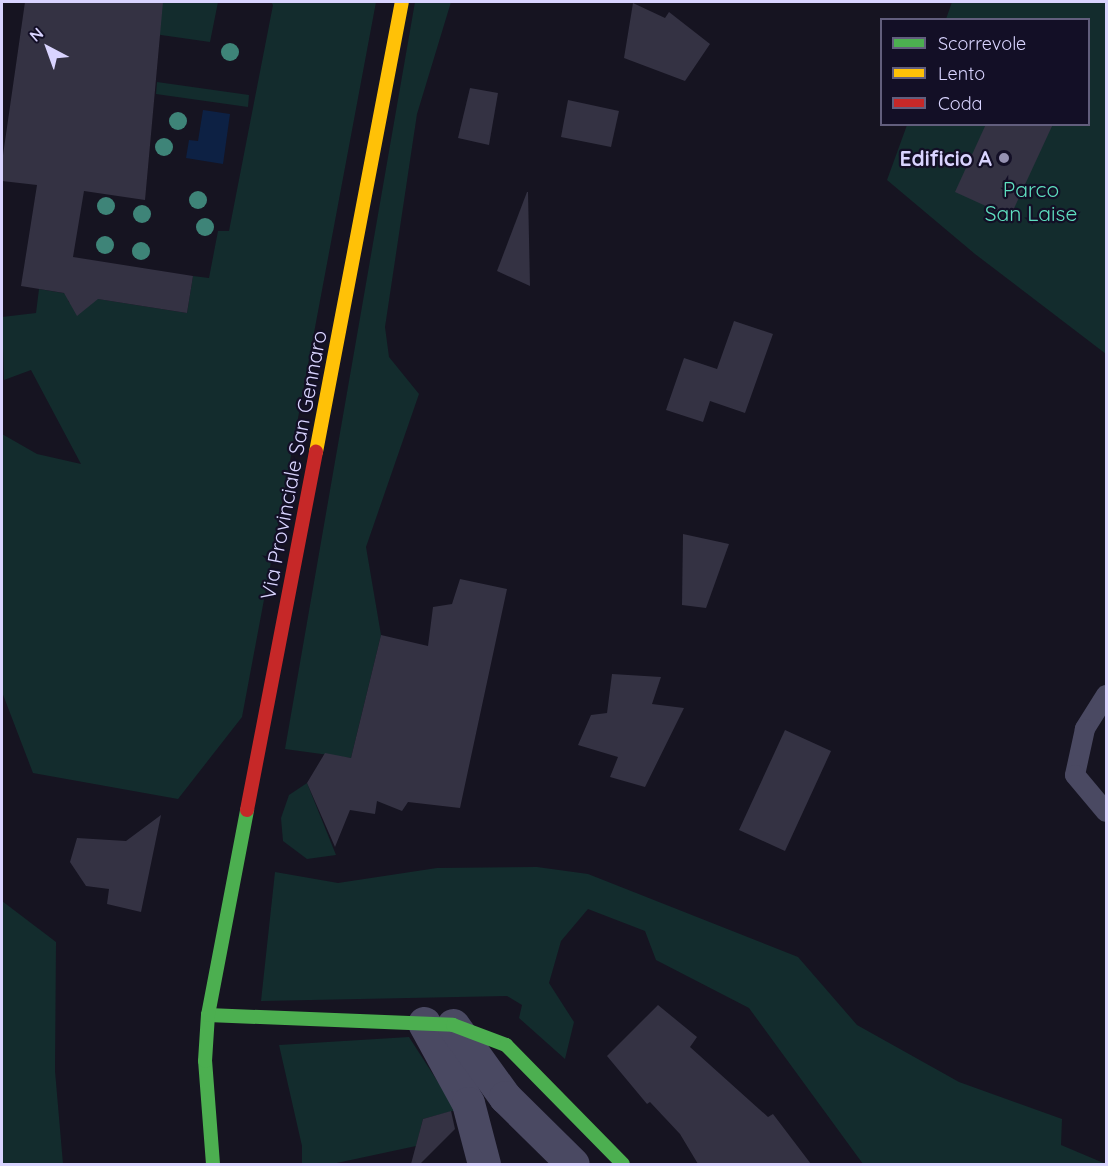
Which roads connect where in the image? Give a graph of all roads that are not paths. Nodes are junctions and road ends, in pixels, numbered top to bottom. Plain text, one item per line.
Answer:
1 (402, 2) edge
2 (1107, 695) edge
3 (1107, 812) edge
4 (208, 1015) junction
5 (439, 1024) junction
6 (213, 1164) edge
7 (484, 1164) edge
8 (573, 1164) edge
9 (623, 1164) edge

1 - 4 main road, Via Provinciale San Gennaro
2 - 3 lane
4 - 5 main road
4 - 6 main road, Via Provinciale San Gennaro
5 - 7 street
5 - 8 street
5 - 9 main road

